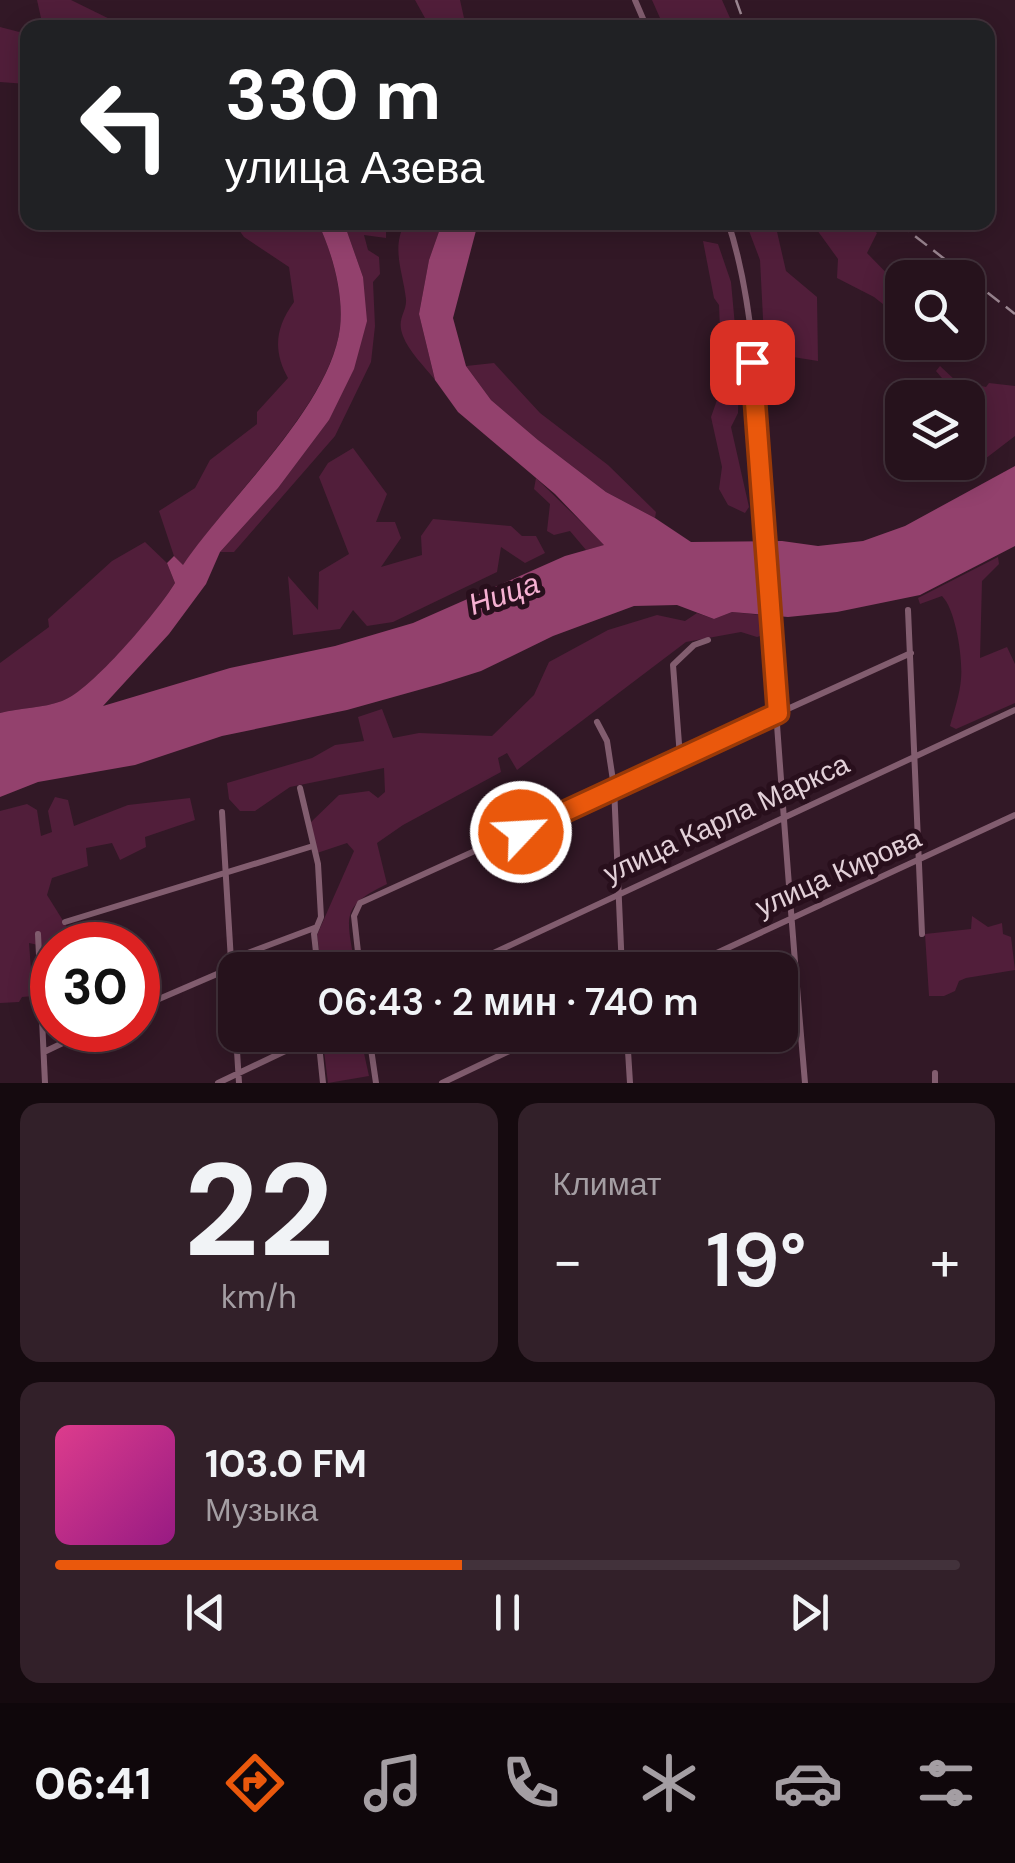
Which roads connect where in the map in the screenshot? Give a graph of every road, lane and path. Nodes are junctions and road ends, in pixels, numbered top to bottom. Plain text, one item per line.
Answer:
1 (730, 230) edge
2 (908, 610) dead end
3 (708, 640) dead end
4 (910, 653) junction
5 (1015, 710) edge
6 (778, 713) junction
7 (597, 722) dead end
8 (913, 756) junction
9 (680, 757) junction
10 (300, 788) dead end
11 (614, 788) junction
12 (222, 812) dead end
13 (785, 814) junction
14 (1015, 815) edge
15 (313, 846) junction
16 (918, 860) junction
17 (225, 874) junction
18 (617, 894) junction
19 (790, 917) junction
20 (66, 922) dead end
21 (317, 927) junction
22 (922, 934) dead end
23 (229, 952) edge
24 (250, 952) edge
25 (314, 952) edge
26 (358, 952) edge
27 (494, 952) edge
28 (621, 952) edge
29 (717, 952) edge
30 (218, 973) edge
31 (160, 998) edge
32 (44, 1052) edge
33 (237, 1052) edge
34 (287, 1052) edge
35 (320, 1052) edge
36 (371, 1052) edge
37 (507, 1052) edge
38 (627, 1052) edge
39 (934, 1073) dead end
40 (239, 1078) edge
41 (45, 1083) edge
42 (218, 1083) edge
43 (323, 1083) edge
44 (376, 1083) edge
45 (442, 1083) edge
46 (630, 1083) edge
47 (805, 1083) edge
48 (936, 1083) edge

1 - 6 street
2 - 4 street
3 - 9 street
4 - 6 street
4 - 8 street
5 - 8 street, улица Карла Маркса
6 - 9 street
6 - 13 street
7 - 11 street
8 - 13 street, улица Карла Маркса
8 - 16 street
9 - 11 street
10 - 15 street
11 - 18 street
11 - 26 street
12 - 17 street
13 - 18 street, улица Карла Маркса
13 - 19 street
14 - 16 street, улица Кирова
15 - 17 street
15 - 21 street
16 - 19 street, улица Кирова
16 - 22 street
17 - 20 street
17 - 23 street
18 - 27 street, улица Карла Маркса
18 - 28 street
19 - 29 street, улица Кирова
19 - 47 street
21 - 24 street
21 - 25 street
30 - 31 street
32 - 41 street
33 - 40 street
34 - 40 street
35 - 43 street
36 - 44 street
37 - 45 street
38 - 46 street
39 - 48 street
40 - 42 street

